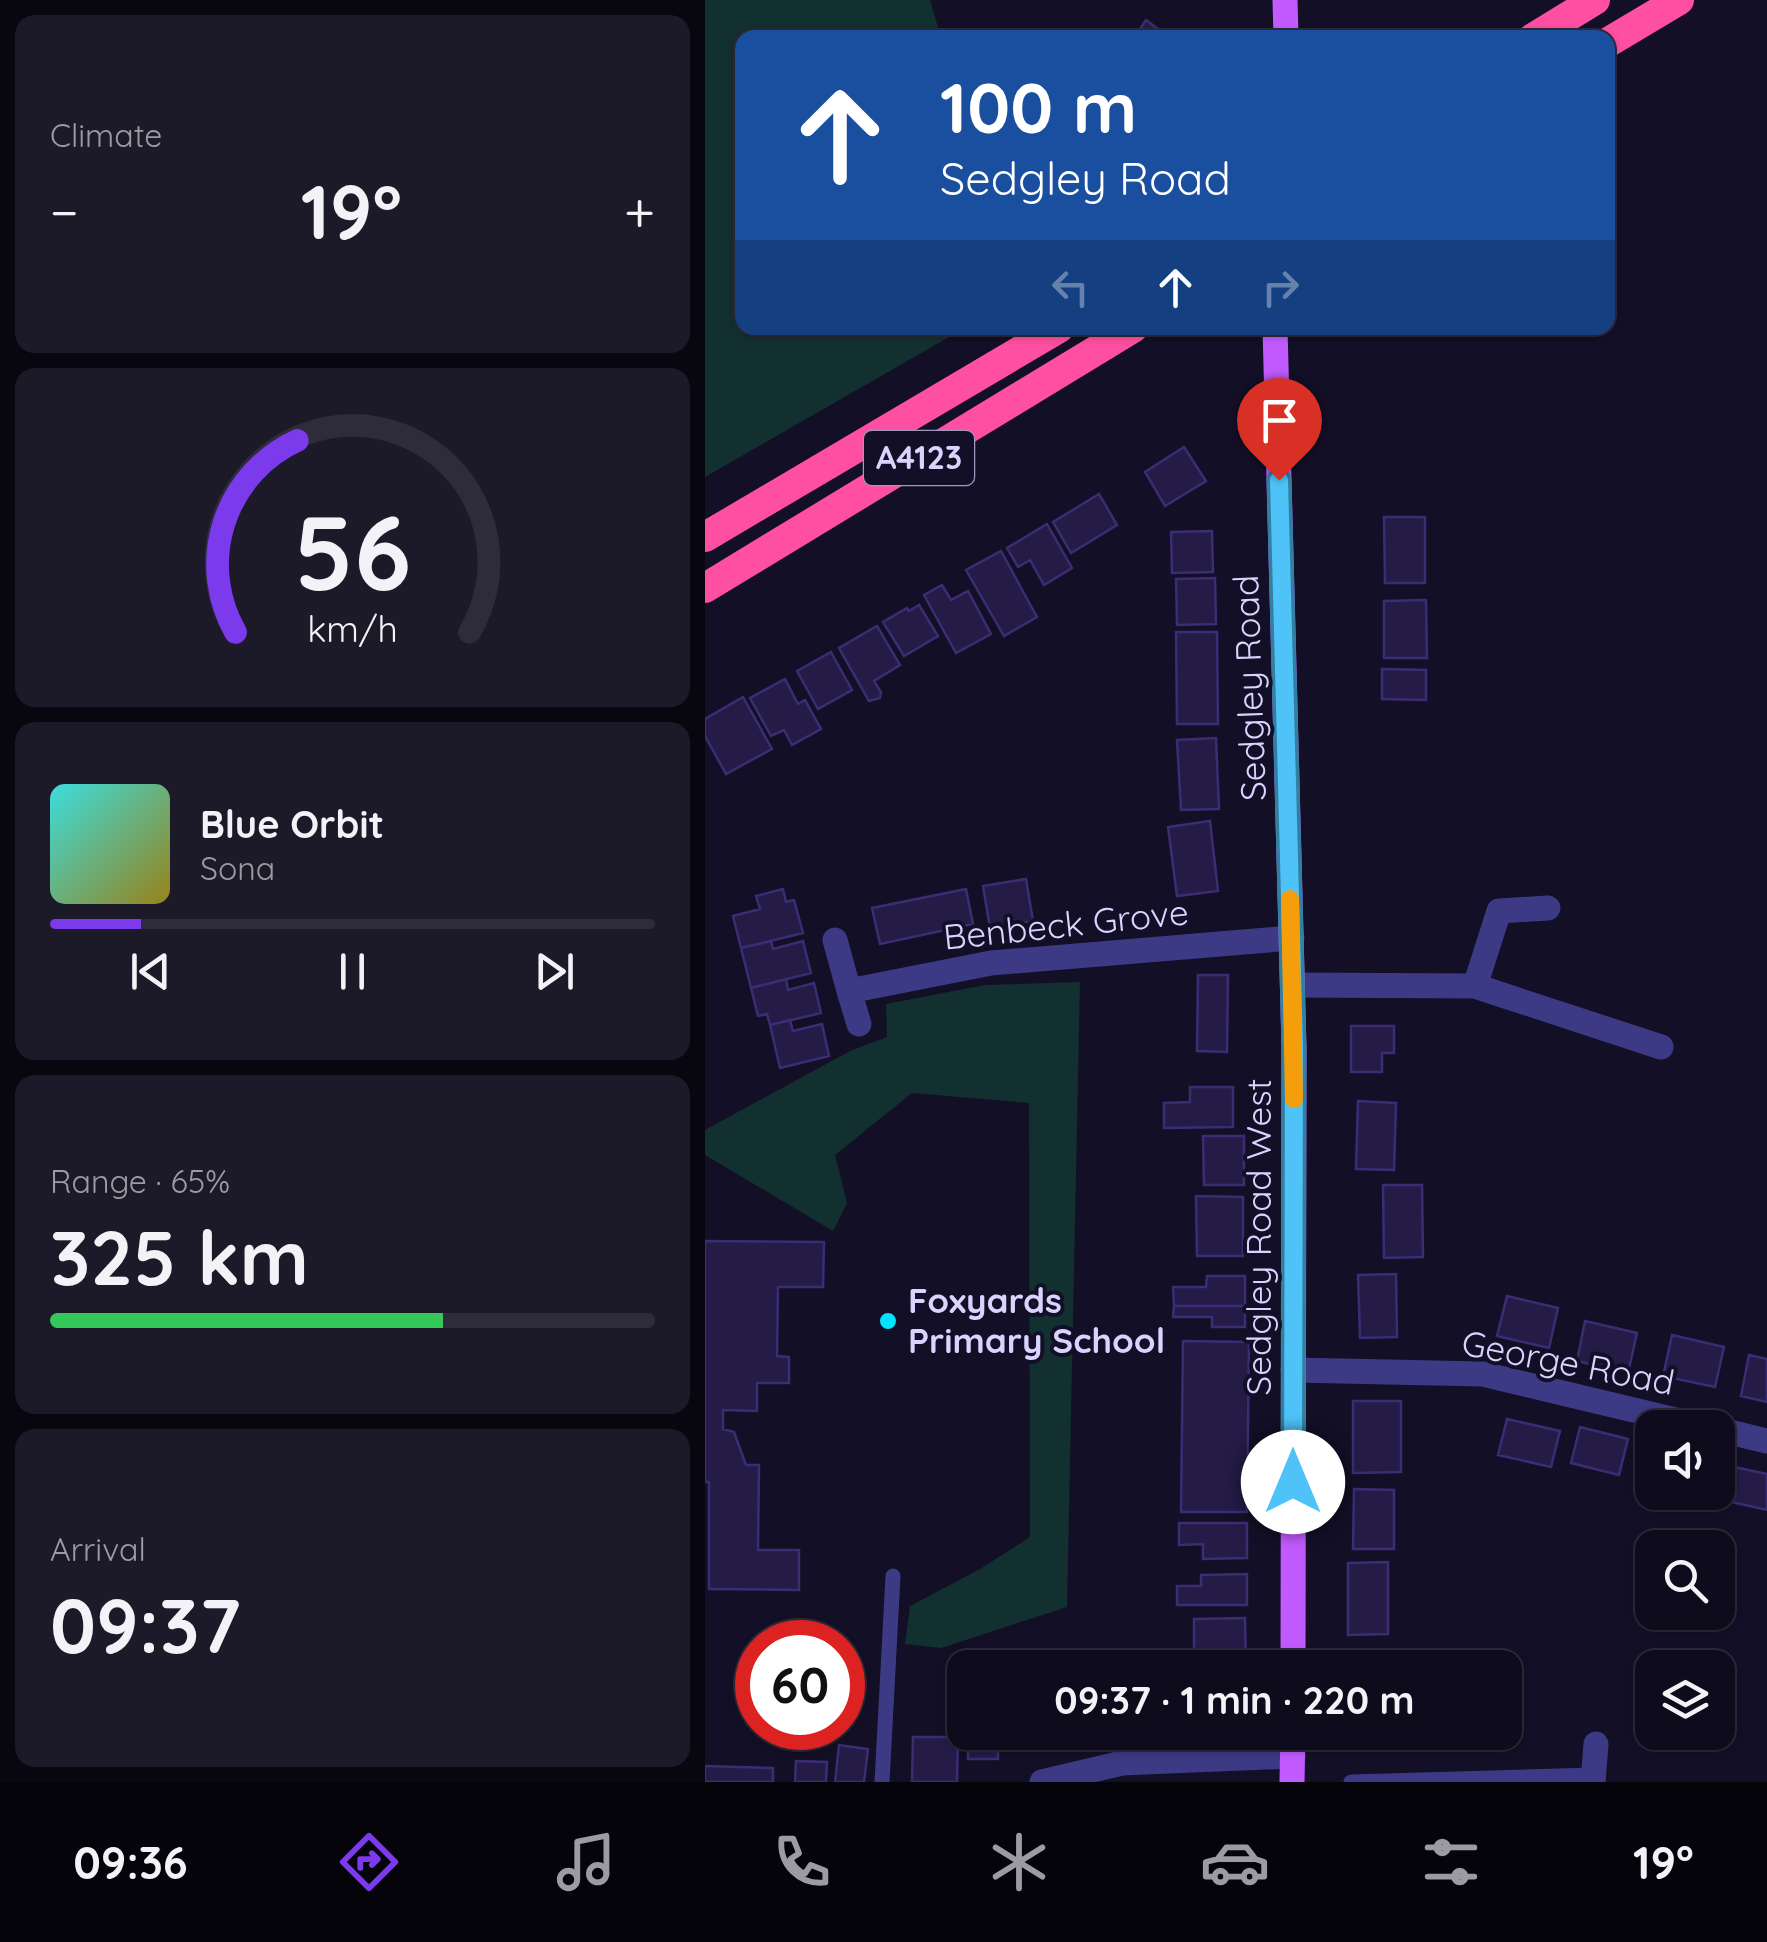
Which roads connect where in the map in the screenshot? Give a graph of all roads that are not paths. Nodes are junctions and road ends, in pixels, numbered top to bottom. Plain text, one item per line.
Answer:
1 (1285, 0) edge
2 (1595, 0) edge
3 (1679, 0) edge
4 (1285, 30) edge
5 (1546, 30) edge
6 (1615, 38) edge
7 (1047, 335) edge
8 (1121, 335) edge
9 (1275, 335) edge
10 (705, 536) edge
11 (705, 588) edge
12 (1548, 908) dead end
13 (1291, 938) junction
14 (835, 940) dead end
15 (1293, 985) junction
16 (1475, 986) junction
17 (849, 991) junction
18 (859, 1024) dead end
19 (1661, 1047) dead end
20 (1294, 1048) joint
21 (1293, 1370) junction
22 (1635, 1410) edge
23 (1735, 1434) edge
24 (1767, 1441) edge
25 (893, 1576) dead end
26 (1293, 1650) edge
27 (1596, 1744) dead end
28 (1242, 1750) edge
29 (1293, 1750) edge
30 (1593, 1779) edge
31 (881, 1782) edge
32 (1042, 1782) edge
33 (1292, 1782) edge
34 (1351, 1782) edge

1 - 4 main road
2 - 5 highway
3 - 6 highway
7 - 10 highway, A4123
8 - 11 highway, A4123
9 - 13 main road, Sedgley Road
12 - 16 street
13 - 15 main road, Sedgley Road
13 - 17 street, Benbeck Grove
14 - 17 street
15 - 16 street
15 - 20 main road, Sedgley Road
16 - 19 street
17 - 18 street
20 - 21 main road, Sedgley Road West
21 - 22 street, George Road
21 - 26 main road, Sedgley Road West
23 - 24 street
25 - 31 lane
27 - 30 street
28 - 32 street
29 - 33 main road
30 - 34 lane

